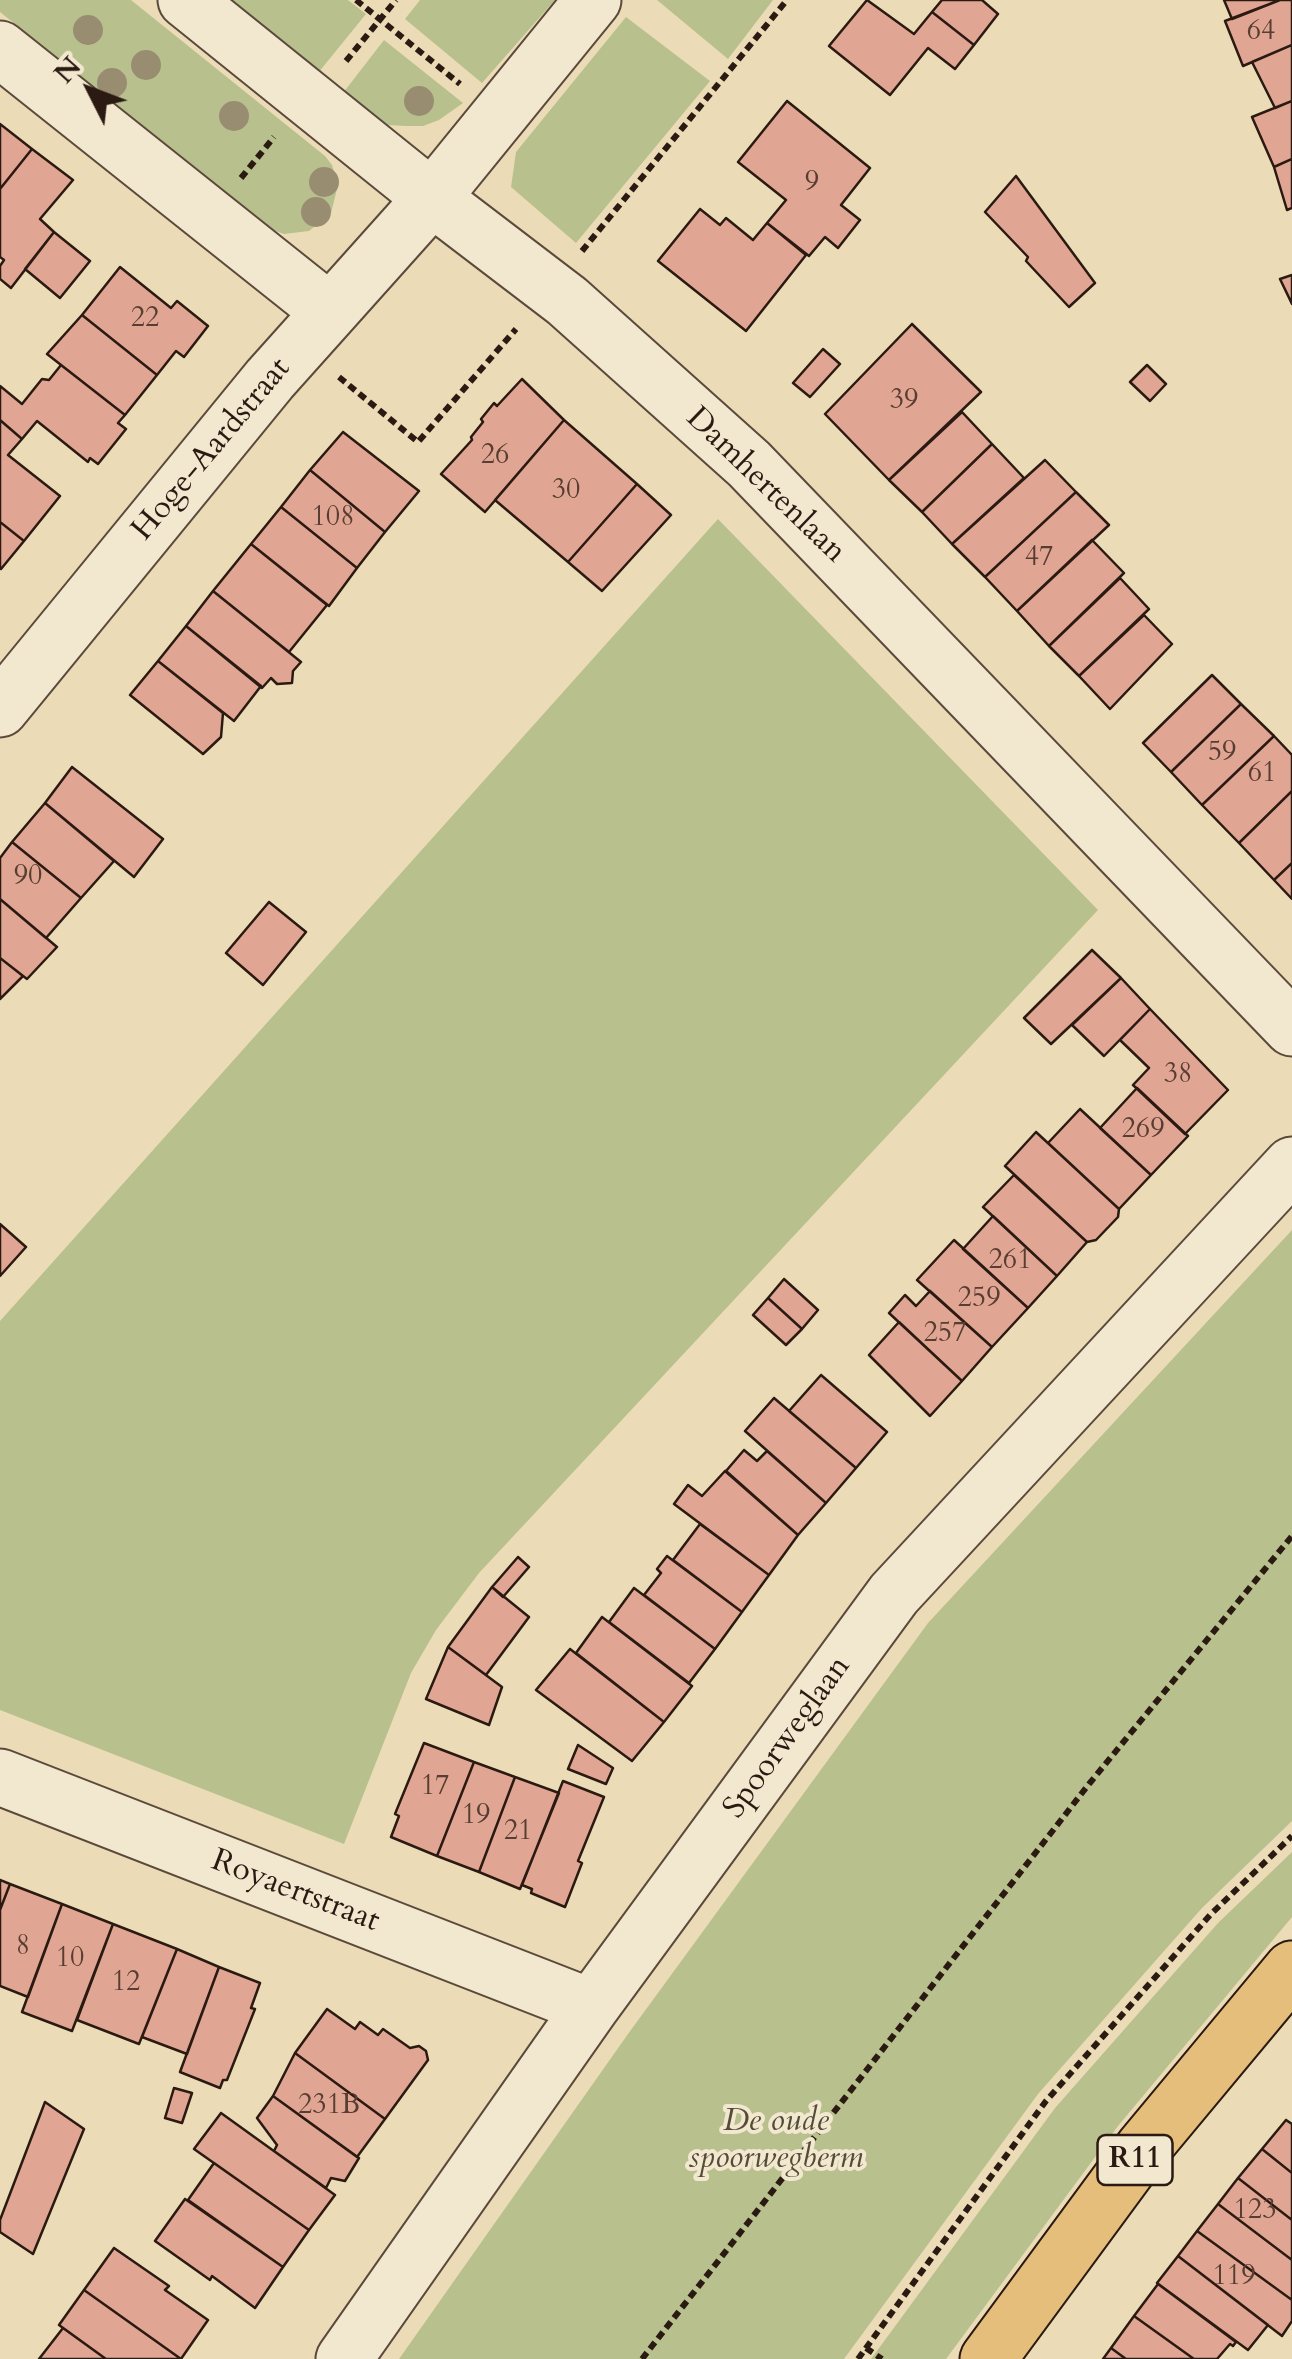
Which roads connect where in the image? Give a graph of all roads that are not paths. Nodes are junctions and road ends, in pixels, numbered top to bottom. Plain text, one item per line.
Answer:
1 (186, 0) edge
2 (593, 0) edge
3 (0, 49) edge
4 (432, 198) junction
5 (314, 328) junction
6 (0, 709) edge
7 (1292, 1028) edge
8 (1292, 1165) edge
9 (0, 1777) edge
10 (1292, 1969) edge
11 (591, 2007) junction
12 (344, 2359) edge
13 (988, 2359) edge

1 - 4 street, Damhertenlaan
2 - 4 street, Hoge-Aardstraat
3 - 5 street
4 - 5 street, Hoge-Aardstraat
4 - 7 street, Damhertenlaan
5 - 6 street, Hoge-Aardstraat
8 - 11 street, Spoorweglaan
9 - 11 street, Royaertstraat
10 - 13 main road, R11
11 - 12 street, Spoorweglaan

